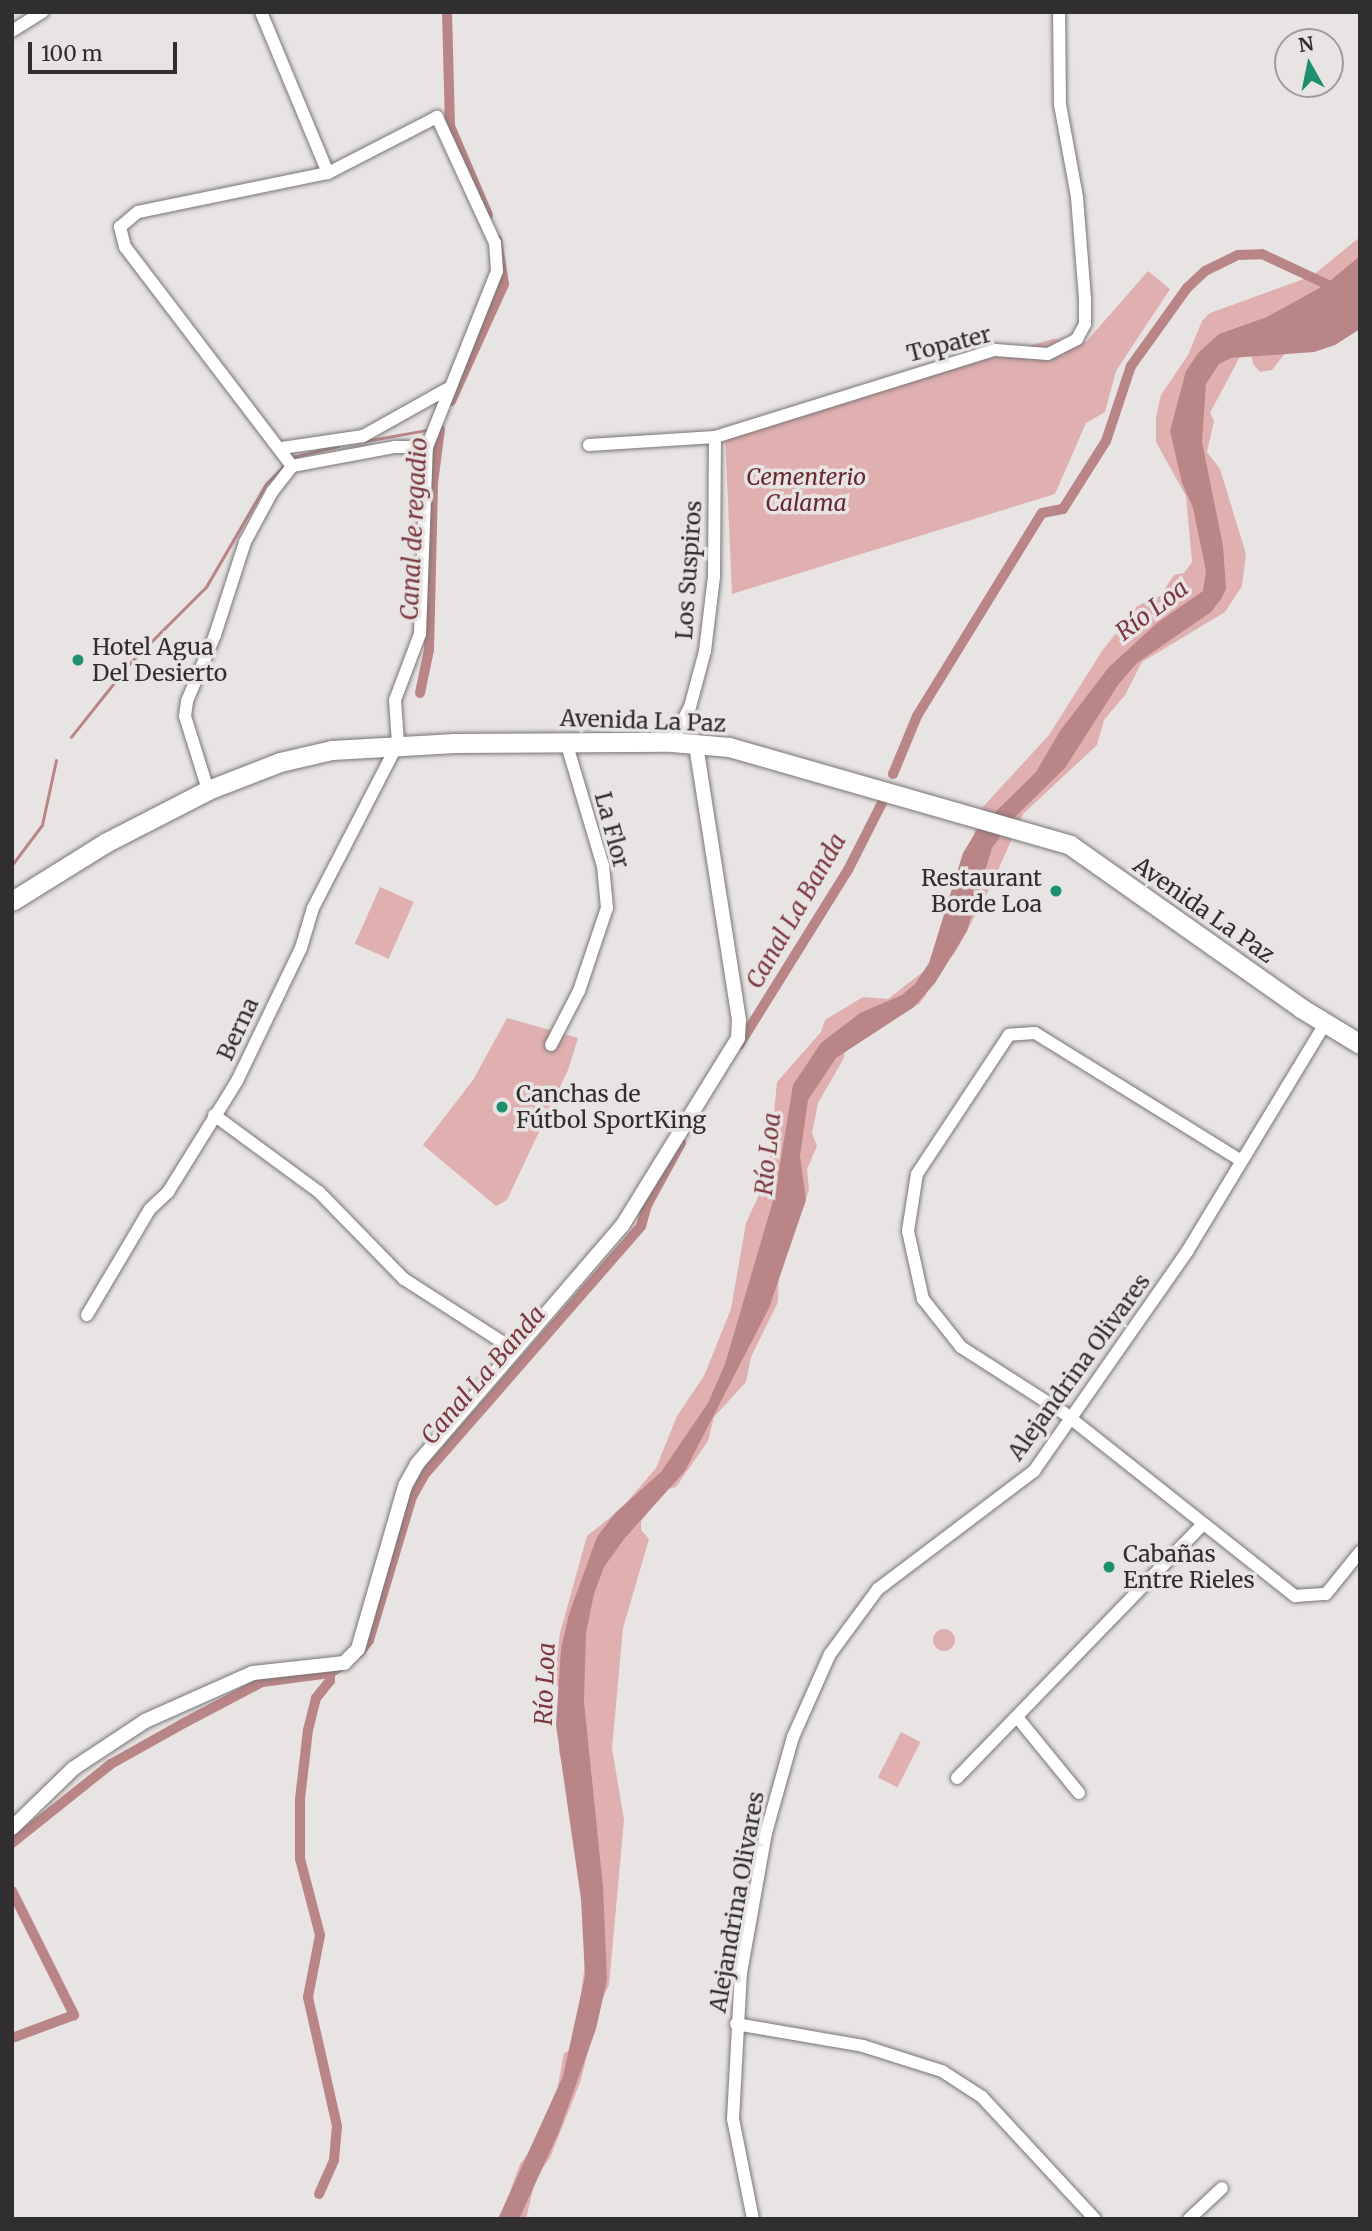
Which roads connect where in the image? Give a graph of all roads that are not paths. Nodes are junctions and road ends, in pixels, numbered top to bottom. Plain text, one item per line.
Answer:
1 (43, 12) edge
2 (261, 12) edge
3 (1059, 12) edge
4 (12, 31) edge
5 (328, 173) junction
6 (447, 389) junction
7 (715, 437) junction
8 (589, 445) dead end
9 (427, 447) junction
10 (282, 448) junction
11 (292, 466) junction
12 (566, 742) junction
13 (672, 742) junction
14 (398, 743) junction
15 (696, 744) junction
16 (208, 790) junction
17 (12, 901) edge
18 (1325, 1024) junction
19 (1360, 1044) edge
20 (551, 1045) dead end
21 (214, 1115) junction
22 (1240, 1160) junction
23 (88, 1315) dead end
24 (513, 1349) junction
25 (1072, 1420) junction
26 (1203, 1524) junction
27 (1360, 1552) edge
28 (1017, 1717) junction
29 (957, 1778) dead end
30 (1079, 1793) dead end
31 (12, 1828) edge
32 (736, 2024) junction
33 (1222, 2188) dead end
34 (752, 2219) edge
35 (1095, 2219) edge
36 (1189, 2219) edge

1 - 4 street
2 - 5 street
3 - 7 street, Topater
5 - 6 street
5 - 10 street
6 - 9 street
6 - 10 street
7 - 8 street, Topater
7 - 13 street, Los Suspiros
9 - 11 street
9 - 14 street
10 - 11 street
11 - 16 street
12 - 13 main road, Avenida La Paz
12 - 14 main road, Avenida La Paz
12 - 20 street, La Flor
13 - 15 main road, Avenida La Paz
14 - 16 main road, Avenida La Paz
14 - 21 street, Berna
15 - 18 main road, Avenida La Paz
15 - 24 street
16 - 17 main road, Avenida La Paz
18 - 19 main road, Avenida La Paz
18 - 22 street, Alejandrina Olivares
21 - 23 street, Berna
21 - 24 street
22 - 25 street, Alejandrina Olivares
22 - 25 street
24 - 31 street
25 - 26 street
25 - 32 street, Alejandrina Olivares
26 - 27 street
26 - 28 street
28 - 29 street
28 - 30 street
32 - 34 street, Alejandrina Olivares
32 - 35 street
33 - 36 street

